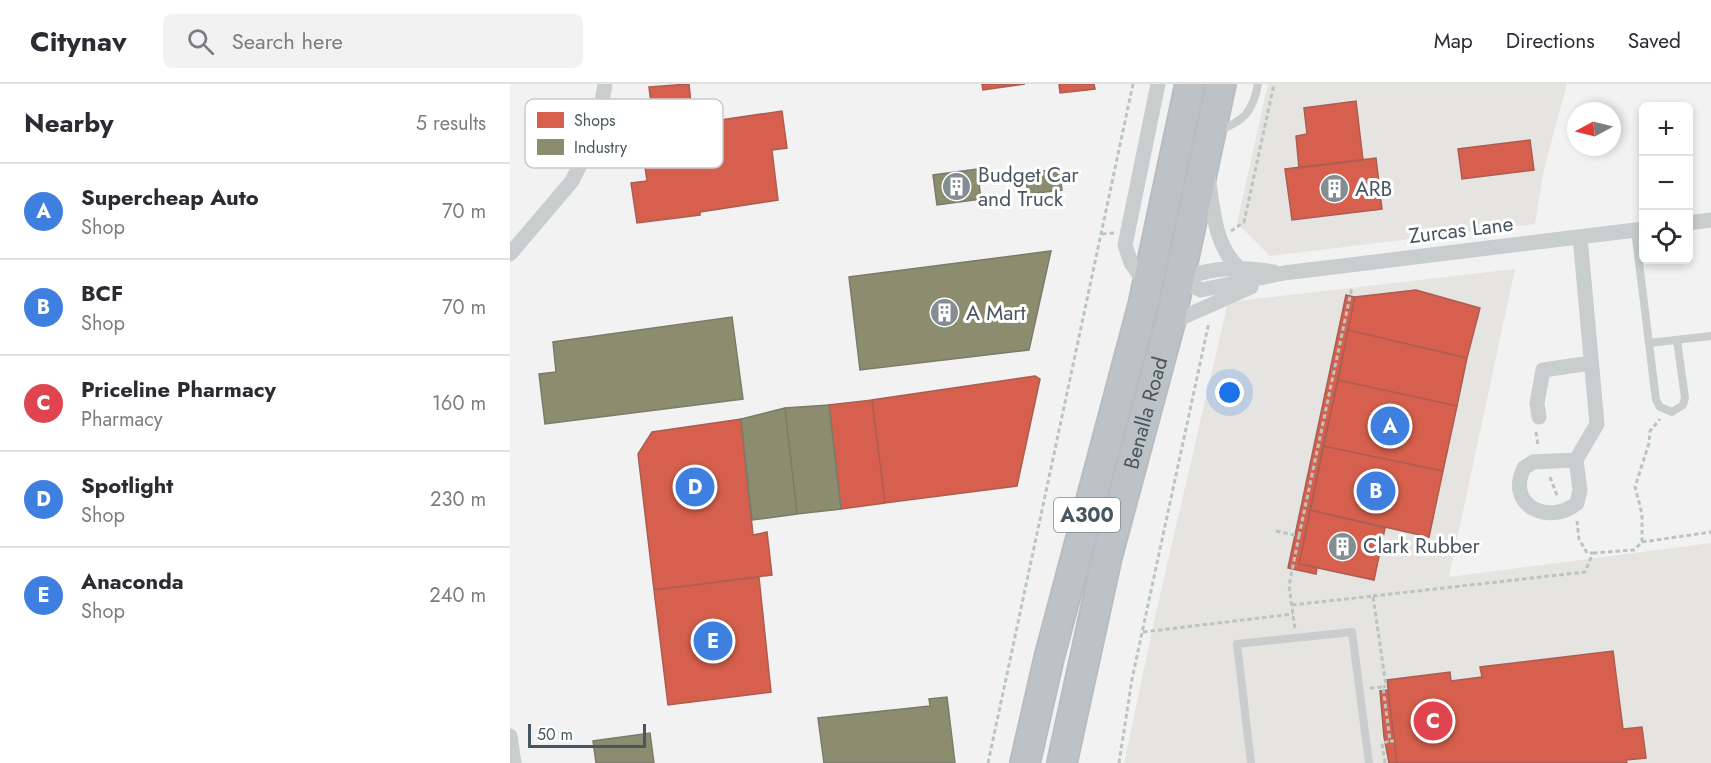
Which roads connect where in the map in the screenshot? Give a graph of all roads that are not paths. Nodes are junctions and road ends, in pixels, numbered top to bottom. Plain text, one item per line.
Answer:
1 (606, 84) edge
2 (1158, 84) edge
3 (1190, 84) edge
4 (1221, 84) edge
5 (1258, 84) edge
6 (603, 99) edge
7 (1208, 146) junction
8 (579, 168) edge
9 (1711, 220) edge
10 (1693, 222) edge
11 (1639, 229) edge
12 (1580, 237) junction
13 (510, 254) edge
14 (1642, 264) edge
15 (1237, 267) junction
16 (1284, 273) junction
17 (1149, 277) junction
18 (1180, 279) junction
19 (1170, 323) junction
20 (1711, 336) edge
21 (1677, 340) junction
22 (1649, 343) junction
23 (1591, 363) junction
24 (1539, 417) road end
25 (1576, 460) junction
26 (510, 736) edge
27 (514, 763) edge
28 (1025, 763) edge
29 (1062, 763) edge
30 (1251, 763) edge
31 (1369, 763) edge

1 - 6 street
2 - 17 street
3 - 17 highway, Benalla Road / A300
4 - 7 highway, Benalla Road / A300
5 - 7 lane
7 - 15 street
7 - 18 highway, Benalla Road / A300
8 - 13 street
9 - 10 street
11 - 12 street, Zurcas Lane
12 - 16 street, Zurcas Lane
12 - 23 street
14 - 22 lane
15 - 16 street, Zurcas Lane
15 - 18 street, Zurcas Lane
16 - 18 street, Zurcas Lane
16 - 19 street, Zurcas Lane
17 - 18 highway
17 - 28 highway, Benalla Road / A300
18 - 19 highway, Benalla Road / A300
19 - 29 highway, Benalla Road / A300
20 - 21 lane
21 - 22 lane
21 - 22 lane
23 - 24 street
23 - 25 street
25 - 25 street
26 - 27 street
30 - 31 lane

